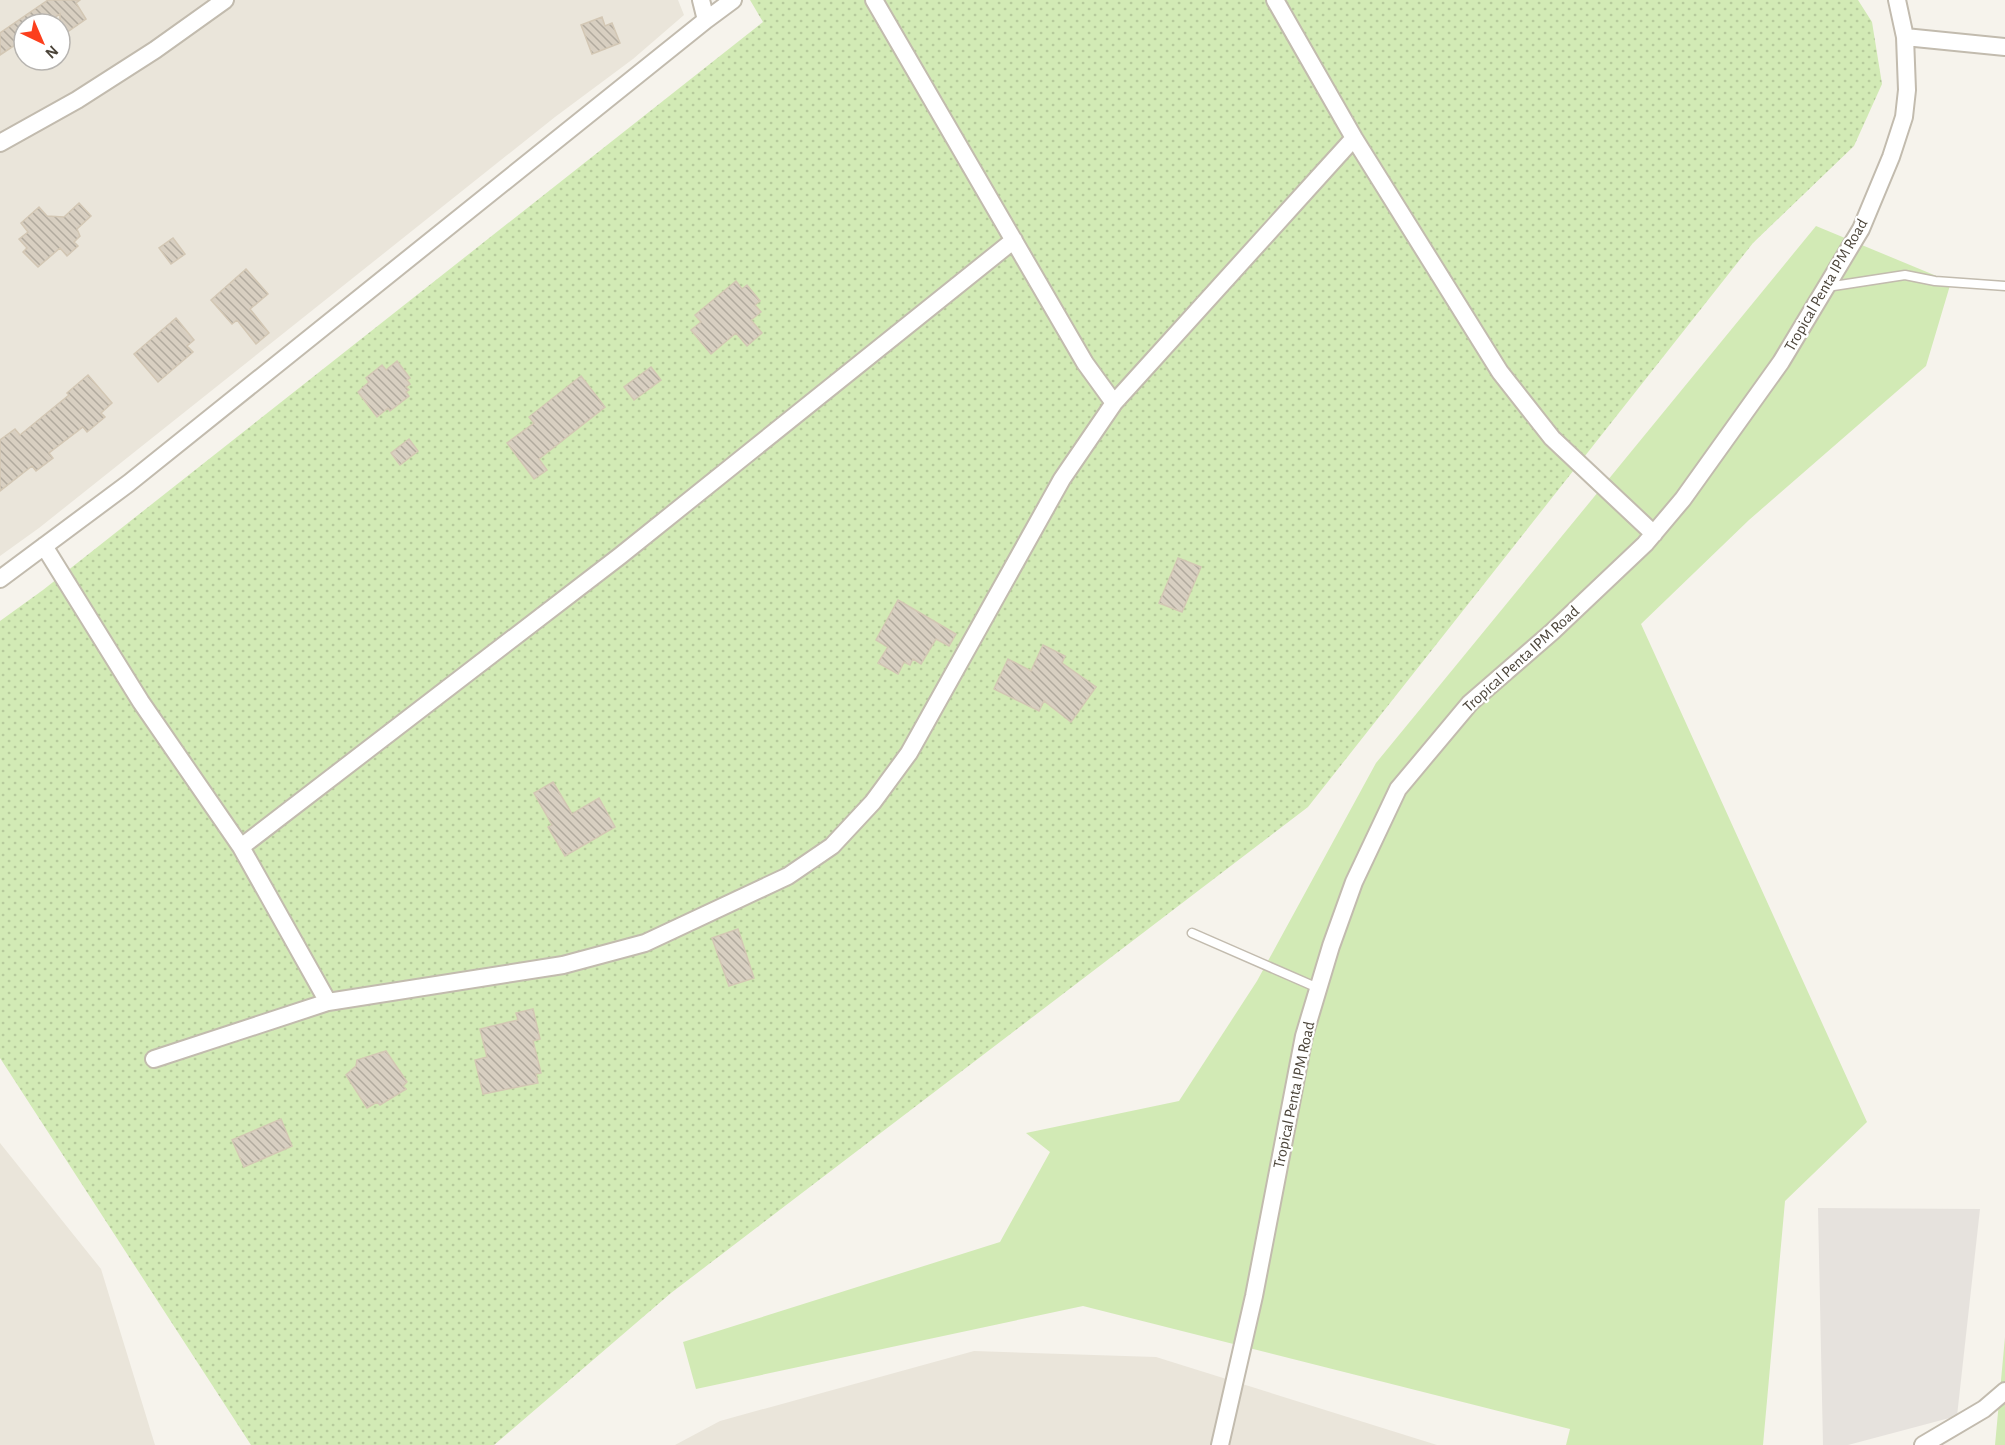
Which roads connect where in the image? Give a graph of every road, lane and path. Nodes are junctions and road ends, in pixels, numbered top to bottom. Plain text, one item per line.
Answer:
1 (225, 0) edge
2 (701, 0) edge
3 (733, 0) edge
4 (874, 0) edge
5 (1275, 0) edge
6 (1896, 0) edge
7 (706, 20) junction
8 (1905, 37) junction
9 (2005, 47) edge
10 (1354, 138) junction
11 (0, 143) edge
12 (1014, 240) junction
13 (2005, 286) edge
14 (1827, 287) junction
15 (1114, 403) junction
16 (1654, 534) junction
17 (44, 546) junction
18 (0, 579) edge
19 (242, 847) junction
20 (1192, 933) dead end
21 (1318, 988) junction
22 (328, 1002) junction
23 (154, 1059) dead end
24 (2005, 1391) edge
25 (1220, 1445) edge
26 (1923, 1445) edge

1 - 11 street
2 - 7 street
3 - 7 street
4 - 12 street
5 - 10 street
6 - 8 street, Tropical Penta IPM Road
7 - 17 street
8 - 9 street
8 - 14 street, Tropical Penta IPM Road
10 - 15 street
10 - 16 street
12 - 15 street
12 - 19 street
13 - 14 lane
14 - 16 street, Tropical Penta IPM Road
15 - 22 street
16 - 21 street, Tropical Penta IPM Road
17 - 18 street
17 - 19 street
19 - 22 street
20 - 21 lane
21 - 25 street, Tropical Penta IPM Road
22 - 23 street
24 - 26 street

